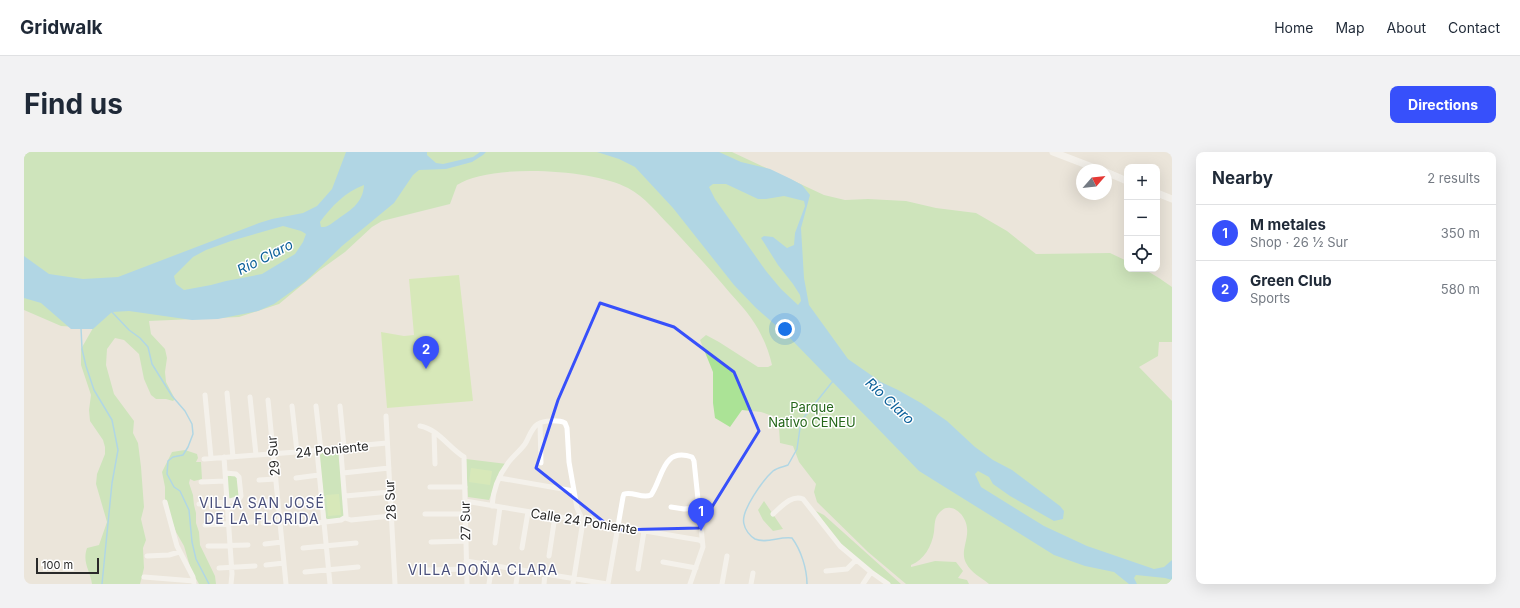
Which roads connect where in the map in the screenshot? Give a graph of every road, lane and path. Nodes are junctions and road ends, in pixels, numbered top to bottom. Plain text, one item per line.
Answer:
1 (1053, 152) edge
2 (1084, 164) edge
3 (1112, 175) edge
4 (1124, 180) edge
5 (1160, 194) edge
6 (1172, 199) edge
7 (227, 393) dead end
8 (205, 395) dead end
9 (250, 397) dead end
10 (268, 400) dead end
11 (292, 406) dead end
12 (316, 406) dead end
13 (340, 406) dead end
14 (386, 416) dead end
15 (538, 424) junction
16 (420, 426) dead end
17 (434, 432) junction
18 (387, 443) junction
19 (342, 449) junction
20 (319, 451) junction
21 (297, 452) junction
22 (274, 454) junction
23 (256, 455) junction
24 (224, 457) junction
25 (233, 457) junction
26 (211, 458) junction
27 (204, 459) dead end
28 (541, 463) dead end
29 (435, 464) dead end
30 (389, 468) junction
31 (225, 473) junction
32 (342, 473) junction
33 (319, 475) junction
34 (276, 478) junction
35 (296, 478) dead end
36 (499, 478) junction
37 (225, 480) junction
38 (259, 480) dead end
39 (201, 482) dead end
40 (430, 487) dead end
41 (465, 487) junction
42 (574, 491) junction
43 (390, 492) junction
44 (345, 496) junction
45 (321, 499) junction
46 (278, 500) junction
47 (298, 501) dead end
48 (465, 501) junction
49 (164, 502) dead end
50 (227, 502) junction
51 (261, 502) dead end
52 (199, 504) dead end
53 (492, 506) junction
54 (500, 507) junction
55 (671, 507) dead end
56 (699, 508) junction
57 (528, 512) junction
58 (425, 514) dead end
59 (465, 514) junction
60 (773, 514) dead end
61 (391, 516) junction
62 (555, 516) junction
63 (345, 518) junction
64 (280, 521) junction
65 (583, 521) junction
66 (252, 522) dead end
67 (324, 522) junction
68 (228, 523) junction
69 (263, 523) dead end
70 (205, 525) dead end
71 (300, 525) dead end
72 (618, 527) junction
73 (644, 531) junction
74 (282, 542) junction
75 (431, 542) dead end
76 (466, 542) junction
77 (702, 542) junction
78 (356, 543) dead end
79 (495, 543) dead end
80 (248, 544) dead end
81 (265, 544) dead end
82 (230, 545) junction
83 (208, 546) dead end
84 (326, 546) junction
85 (303, 548) dead end
86 (522, 548) dead end
87 (179, 552) junction
88 (147, 556) dead end
89 (549, 556) dead end
90 (727, 556) dead end
91 (856, 560) junction
92 (466, 561) junction
93 (663, 562) dead end
94 (284, 564) junction
95 (266, 565) dead end
96 (492, 565) junction
97 (255, 566) dead end
98 (231, 567) junction
99 (358, 567) dead end
100 (218, 568) dead end
101 (696, 568) junction
102 (467, 569) junction
103 (638, 569) dead end
104 (328, 570) junction
105 (427, 570) dead end
106 (518, 570) junction
107 (826, 571) dead end
108 (305, 572) dead end
109 (753, 572) dead end
110 (871, 572) junction
111 (545, 574) junction
112 (144, 577) dead end
113 (573, 581) edge
114 (194, 583) edge
115 (231, 584) edge
116 (286, 584) edge
117 (330, 584) edge
118 (395, 584) edge
119 (467, 584) edge
120 (489, 584) edge
121 (516, 584) edge
122 (544, 584) edge
123 (605, 584) edge
124 (690, 584) edge
125 (722, 584) edge
126 (751, 584) edge
127 (863, 584) edge
128 (888, 584) edge

1 - 2 street
3 - 4 street
5 - 6 street
7 - 25 street
8 - 26 street
9 - 23 street
10 - 22 street, 29 Sur
11 - 21 street
12 - 20 street
13 - 19 street
14 - 18 street, 28 Sur
15 - 28 street
15 - 36 street
15 - 42 street
16 - 17 street
17 - 29 street
17 - 41 street, 27 Sur
18 - 19 street, 24 Poniente
18 - 30 street, 28 Sur
19 - 20 street, 24 Poniente
19 - 32 street
20 - 21 street, 24 Poniente
20 - 33 street
21 - 22 street, 24 Poniente
22 - 23 street, 24 Poniente
22 - 34 street, 29 Sur
23 - 25 street, 24 Poniente
24 - 25 street, 24 Poniente
24 - 26 street, 24 Poniente
24 - 31 street
26 - 27 street, 24 Poniente
30 - 32 street
30 - 43 street, 28 Sur
31 - 37 street
31 - 50 street
32 - 44 street
33 - 35 street
33 - 45 street
34 - 38 street
34 - 46 street, 29 Sur
36 - 42 street
36 - 53 street
37 - 39 street
37 - 50 street
40 - 41 street
41 - 48 street, 27 Sur
42 - 65 street
43 - 44 street
43 - 61 street, 28 Sur
44 - 63 street
45 - 47 street
45 - 67 street
46 - 51 street
46 - 64 street, 29 Sur
48 - 53 street, Calle 24 Poniente
48 - 59 street, 27 Sur
49 - 87 street
50 - 52 street
50 - 68 street
53 - 54 street, Calle 24 Poniente
54 - 57 street, Calle 24 Poniente
54 - 79 street
55 - 56 street
56 - 72 street
56 - 77 street
57 - 62 street, Calle 24 Poniente
57 - 86 street
58 - 59 street
59 - 76 street, 27 Sur
60 - 91 street
61 - 63 street
61 - 118 street, 28 Sur
62 - 65 street, Calle 24 Poniente
62 - 89 street
63 - 67 street
64 - 69 street
64 - 74 street, 29 Sur
65 - 72 street, Calle 24 Poniente
65 - 113 street
66 - 68 street
67 - 71 street
67 - 84 street
68 - 70 street
68 - 82 street
72 - 73 street, Calle 24 Poniente
72 - 123 street
73 - 77 street, Calle 24 Poniente
73 - 103 street
74 - 81 street
74 - 94 street, 29 Sur
75 - 76 street
76 - 92 street, 27 Sur
77 - 101 street
78 - 84 street
80 - 82 street
82 - 83 street
82 - 98 street
84 - 85 street
84 - 104 street
87 - 88 street
87 - 114 street
90 - 125 street
91 - 107 street
91 - 110 street
92 - 96 street
92 - 102 street, 27 Sur
93 - 101 street
94 - 95 street
94 - 116 street, 29 Sur
96 - 106 street
96 - 120 street
97 - 98 street
98 - 100 street
98 - 115 street
99 - 104 street
101 - 124 street
102 - 105 street
102 - 119 street, 27 Sur
104 - 108 street
104 - 117 street
106 - 111 street
106 - 121 street
109 - 126 street
110 - 127 street
110 - 128 street
111 - 113 street
111 - 122 street
112 - 114 street
113 - 123 street

